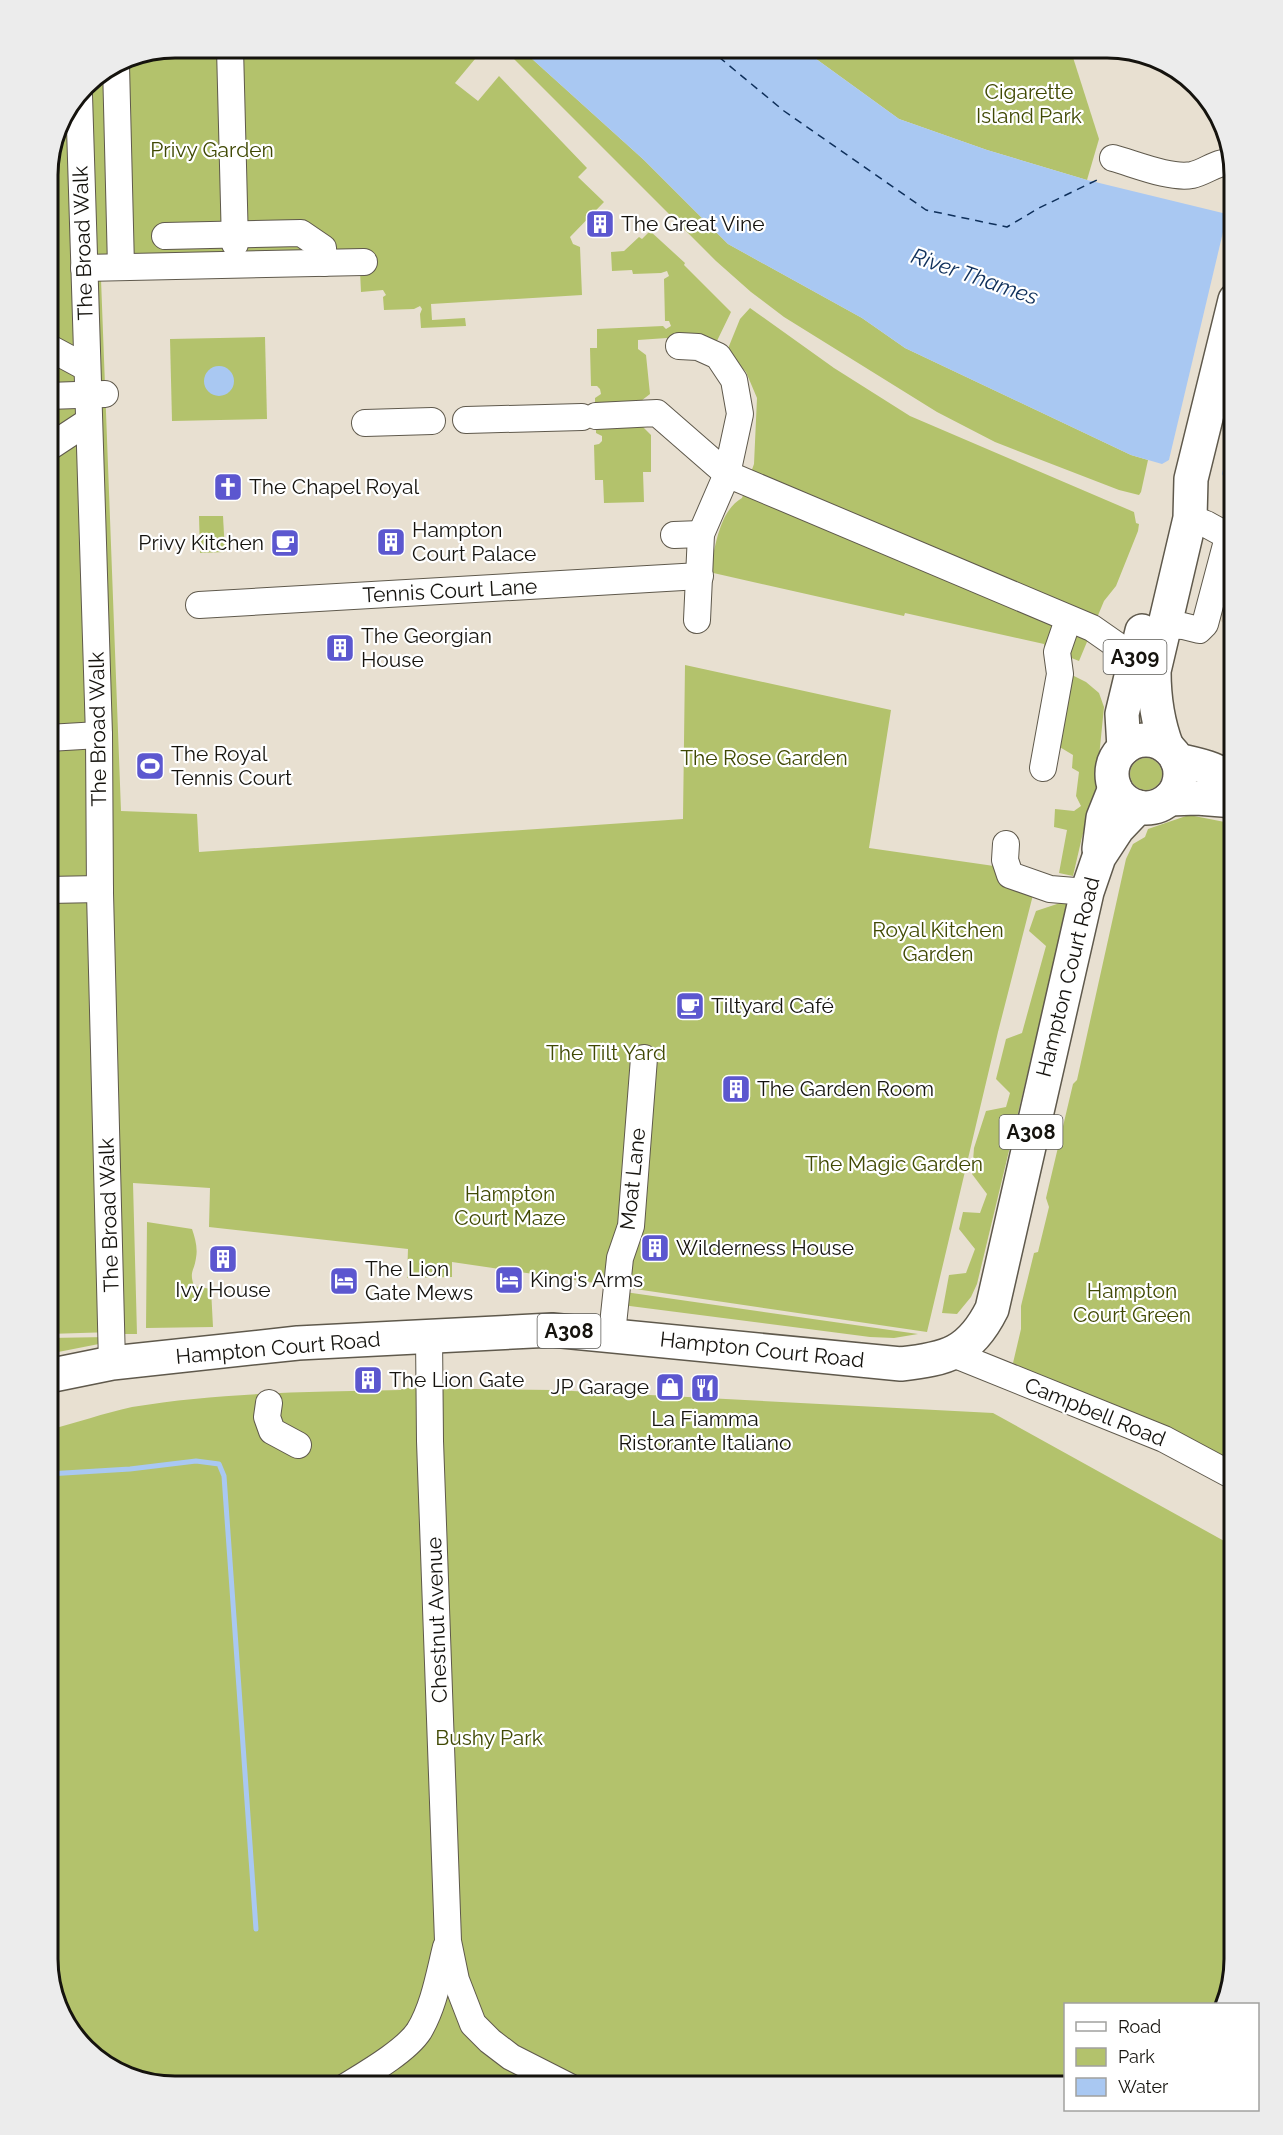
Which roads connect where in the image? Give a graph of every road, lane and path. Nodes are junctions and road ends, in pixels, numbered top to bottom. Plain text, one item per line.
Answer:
1 (230, 59) edge
2 (116, 75) edge
3 (79, 108) edge
4 (1113, 158) dead end
5 (1224, 163) edge
6 (165, 236) dead end
7 (235, 249) junction
8 (356, 259) dead end
9 (121, 267) junction
10 (84, 268) junction
11 (1224, 345) edge
12 (679, 346) dead end
13 (59, 353) edge
14 (87, 368) junction
15 (97, 394) junction
16 (59, 396) edge
17 (466, 420) dead end
18 (89, 421) junction
19 (432, 421) dead end
20 (365, 423) dead end
21 (59, 441) edge
22 (727, 474) junction
23 (1192, 475) junction
24 (1190, 518) junction
25 (701, 534) junction
26 (1224, 534) edge
27 (674, 536) dead end
28 (1224, 552) edge
29 (700, 576) junction
30 (199, 605) dead end
31 (697, 620) dead end
32 (1068, 620) junction
33 (1164, 625) junction
34 (1134, 658) junction
35 (99, 735) junction
36 (59, 737) edge
37 (1124, 748) junction
38 (1172, 753) junction
39 (1043, 768) dead end
40 (1224, 775) edge
41 (1126, 798) junction
42 (1169, 799) junction
43 (1224, 800) edge
44 (1006, 844) dead end
45 (100, 889) junction
46 (59, 890) edge
47 (1087, 892) junction
48 (644, 1058) dead end
49 (612, 1335) junction
50 (429, 1336) junction
51 (953, 1354) junction
52 (112, 1363) junction
53 (58, 1374) edge
54 (268, 1402) dead end
55 (298, 1445) dead end
56 (1224, 1471) edge
57 (448, 1941) junction
58 (429, 2009) junction
59 (467, 2011) junction
60 (362, 2076) edge
61 (549, 2076) edge

1 - 7 street
2 - 9 street
3 - 10 street, The Broad Walk
4 - 5 street
6 - 7 street
7 - 8 street
7 - 9 street
9 - 10 street
10 - 14 street, The Broad Walk
11 - 23 main road, A309
12 - 22 street
13 - 14 street
14 - 15 street, The Broad Walk
15 - 16 street
15 - 18 street, The Broad Walk
17 - 22 street
18 - 21 street
18 - 35 street, The Broad Walk
19 - 20 street
22 - 25 street
22 - 32 street
23 - 24 main road, A309
23 - 34 main road, A309
24 - 26 street
24 - 33 main road, A309
25 - 27 street
25 - 29 street
28 - 33 street
29 - 30 street, Tennis Court Lane
29 - 31 street
32 - 34 street
32 - 39 street
33 - 38 main road, A309
34 - 37 main road, A309
35 - 36 street
35 - 45 street, The Broad Walk
37 - 38 main road
37 - 41 main road
38 - 40 main road
38 - 42 main road
41 - 42 main road
41 - 47 main road, Hampton Court Road / A308
42 - 43 main road
44 - 47 street
45 - 46 street
45 - 52 street, The Broad Walk
47 - 51 main road, Hampton Court Road / A308
48 - 49 street, Moat Lane
49 - 50 main road, Hampton Court Road / A308
49 - 51 main road, Hampton Court Road / A308
50 - 52 main road, Hampton Court Road / A308
50 - 57 street, Chestnut Avenue
51 - 56 street, Campbell Road
52 - 53 main road, Hampton Court Road / A308
54 - 55 street
57 - 58 street, Chestnut Avenue
57 - 59 street, Chestnut Avenue
58 - 59 street
58 - 60 street, Chestnut Avenue
59 - 61 street, Chestnut Avenue

